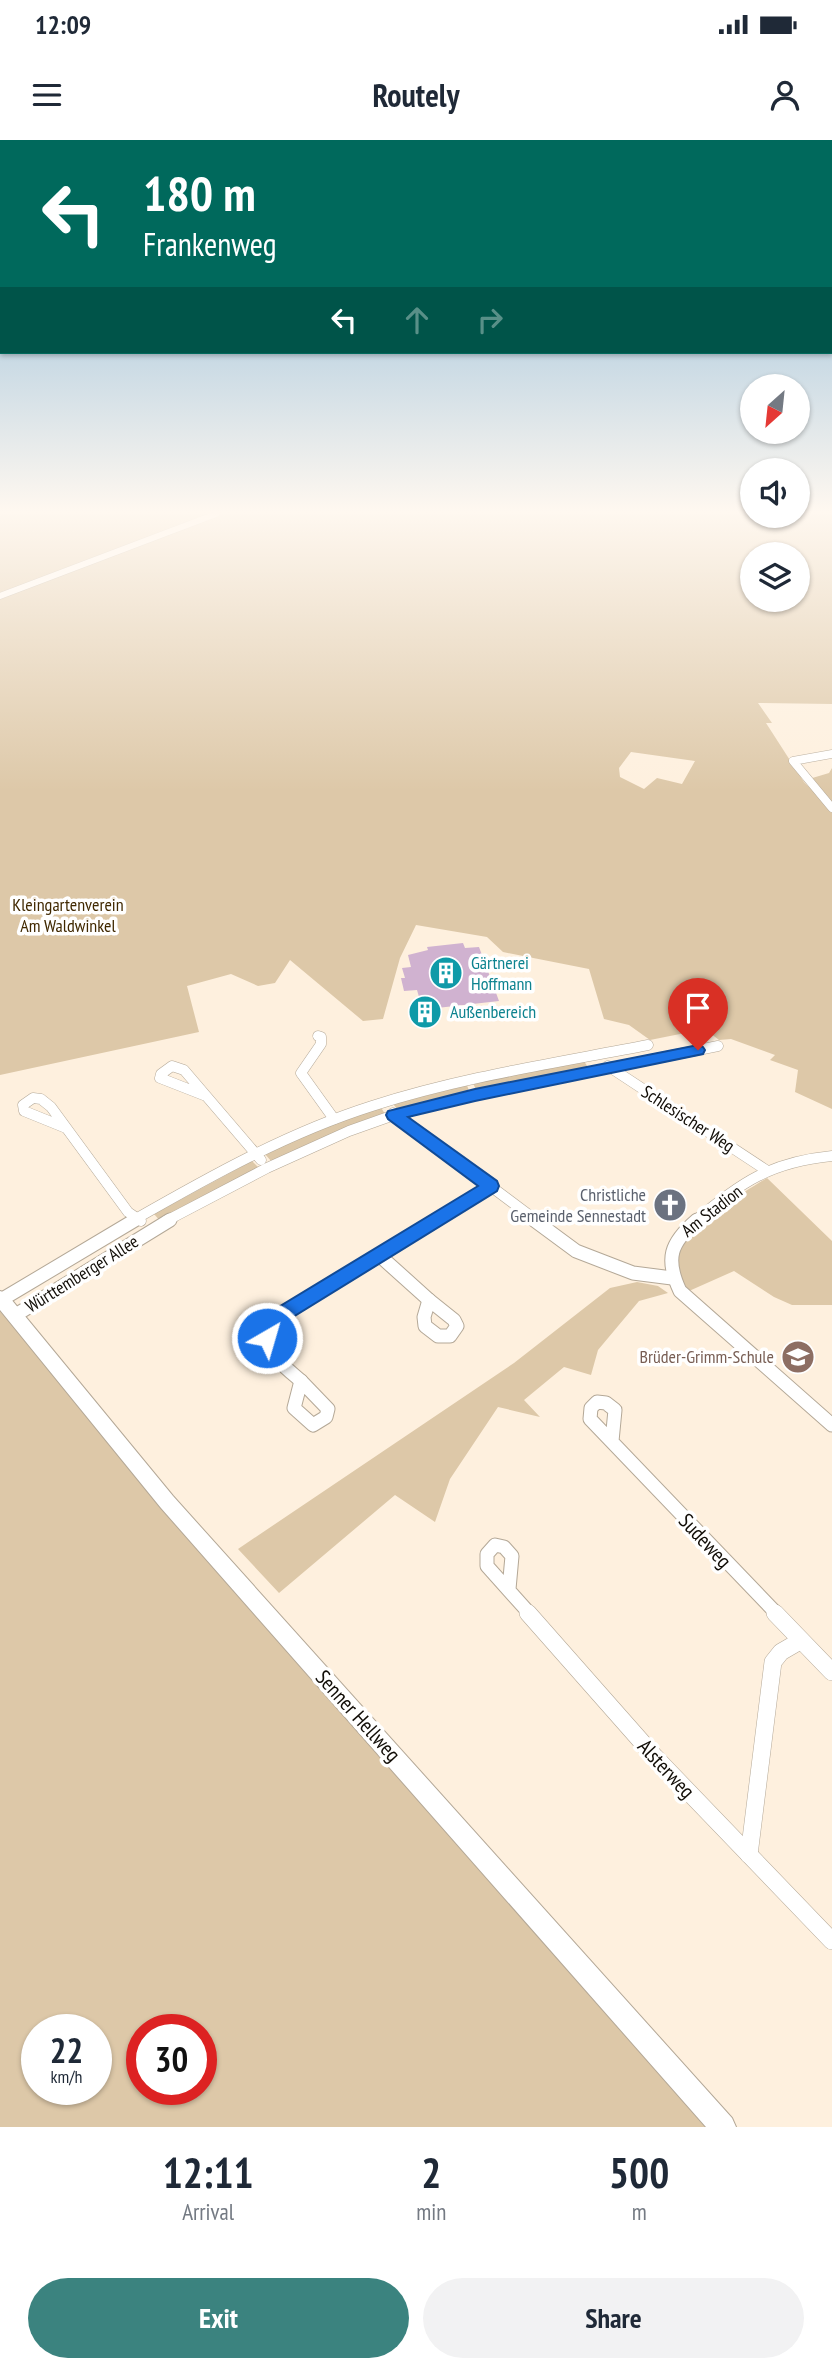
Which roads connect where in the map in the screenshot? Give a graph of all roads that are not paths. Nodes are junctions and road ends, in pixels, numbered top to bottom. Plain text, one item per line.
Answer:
1 (832, 754) edge
2 (832, 808) edge
3 (318, 1036) dead end
4 (648, 1045) dead end
5 (718, 1046) dead end
6 (601, 1055) junction
7 (609, 1068) junction
8 (206, 1096) dead end
9 (386, 1102) junction
10 (394, 1115) junction
11 (334, 1119) junction
12 (66, 1128) dead end
13 (257, 1155) junction
14 (832, 1156) edge
15 (267, 1168) junction
16 (766, 1170) junction
17 (491, 1186) junction
18 (139, 1217) junction
19 (150, 1231) junction
20 (379, 1255) junction
21 (672, 1278) junction
22 (429, 1300) dead end
23 (5, 1305) edge
24 (301, 1381) dead end
25 (832, 1425) edge
26 (612, 1441) dead end
27 (509, 1589) dead end
28 (800, 1641) junction
29 (832, 1672) edge
30 (748, 1855) junction
31 (832, 1941) edge
32 (723, 2127) edge

1 - 2 street
3 - 11 street
4 - 6 street, Württemberger Allee
5 - 7 street, Württemberger Allee
6 - 7 street
6 - 9 street, Württemberger Allee
7 - 10 street, Württemberger Allee
7 - 16 street, Schlesischer Weg
8 - 13 street
9 - 10 street
9 - 11 street, Württemberger Allee
10 - 15 street, Württemberger Allee
10 - 17 street
11 - 13 street, Württemberger Allee
12 - 18 street
13 - 15 street
13 - 18 street, Württemberger Allee
14 - 16 street, Am Stadion
15 - 19 street, Württemberger Allee
16 - 21 street, Am Stadion
17 - 20 street
17 - 21 street
18 - 19 street, Württemberger Allee
18 - 23 street, Württemberger Allee
19 - 23 street, Württemberger Allee
20 - 22 street
20 - 24 street
21 - 25 street
23 - 32 street, Senner Hellweg
26 - 28 street, Sudeweg
27 - 30 street, Alsterweg
28 - 29 street, Sudeweg
28 - 30 street
30 - 31 street, Alsterweg

